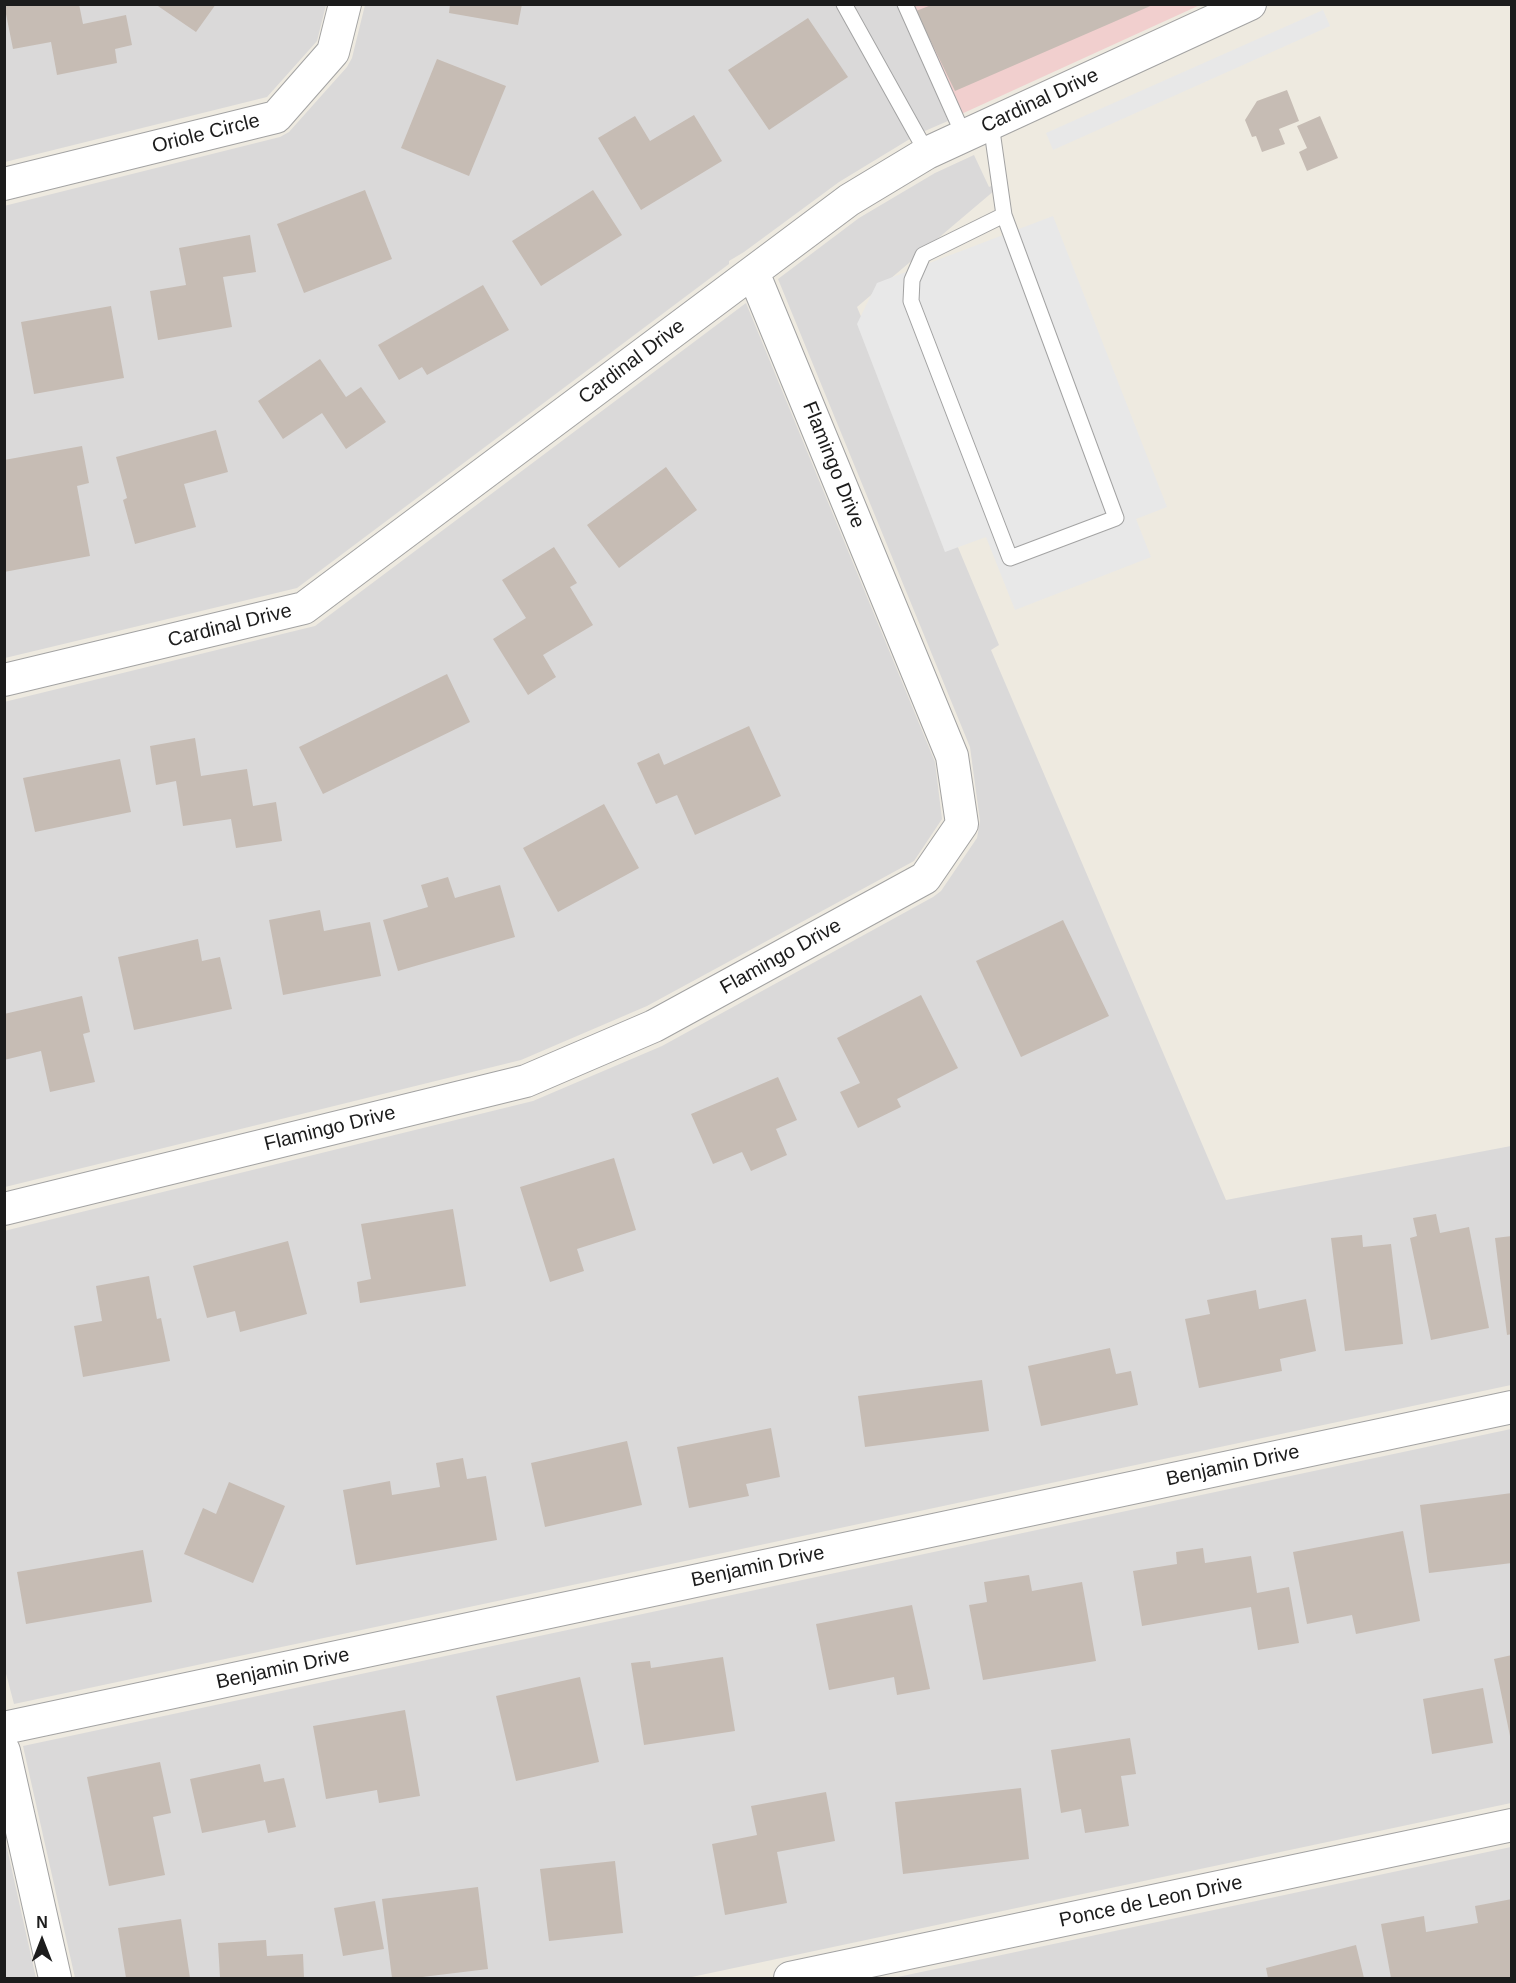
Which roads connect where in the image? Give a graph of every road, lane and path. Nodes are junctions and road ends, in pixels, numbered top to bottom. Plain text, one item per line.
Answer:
1 (345, 4) edge
2 (844, 4) edge
3 (905, 4) edge
4 (1248, 5) edge
5 (977, 130) junction
6 (927, 153) junction
7 (4, 184) edge
8 (1004, 215) junction
9 (753, 272) junction
10 (4, 680) edge
11 (4, 1209) edge
12 (1512, 1407) edge
13 (4, 1728) edge
14 (4, 1751) edge
15 (1512, 1825) edge
16 (55, 1978) edge
17 (790, 1978) edge

1 - 7 street, Oriole Circle
2 - 6 lane
3 - 5 lane
4 - 5 street, Cardinal Drive
5 - 6 street, Cardinal Drive
5 - 8 lane
6 - 9 street, Cardinal Drive
8 - 8 lane
9 - 10 street, Cardinal Drive
9 - 11 street, Flamingo Drive
12 - 13 street, Benjamin Drive
14 - 16 street
15 - 17 street, Ponce de Leon Drive

